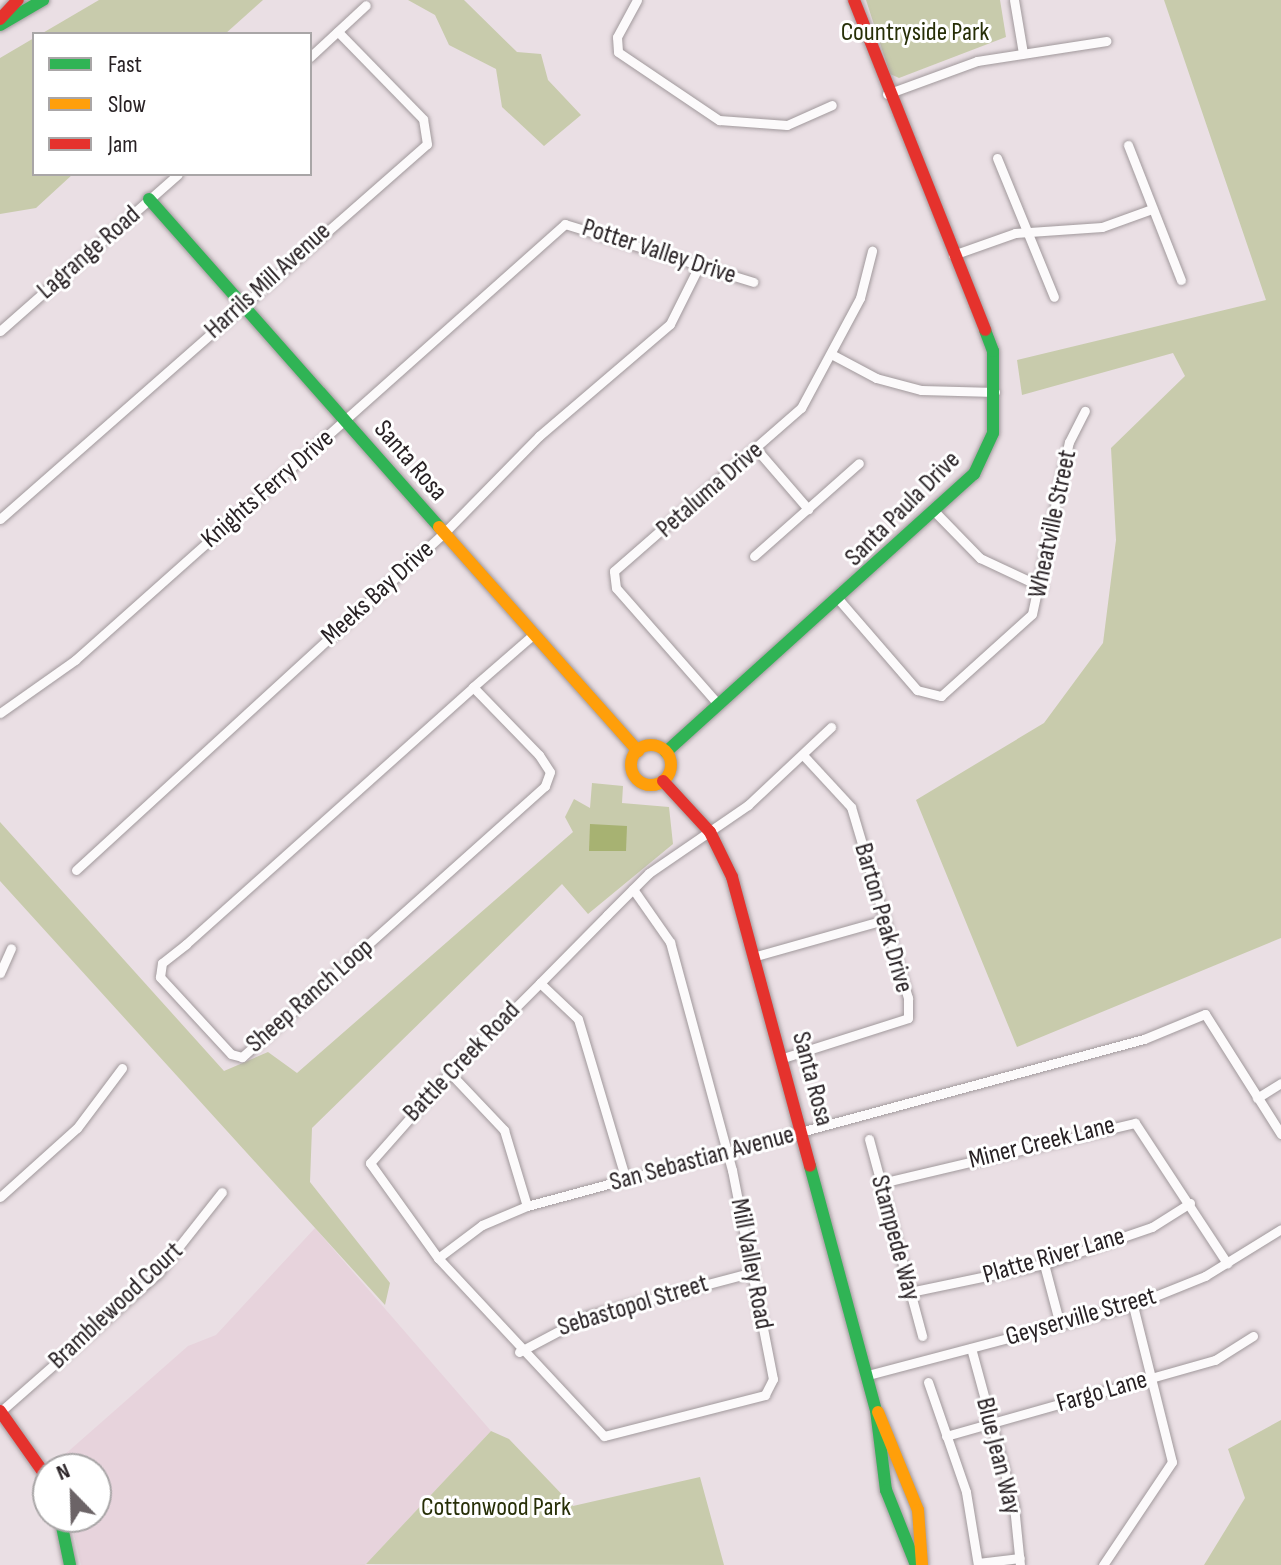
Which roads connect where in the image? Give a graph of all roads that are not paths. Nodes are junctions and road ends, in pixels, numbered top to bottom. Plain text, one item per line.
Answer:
1 (18, 0) edge
2 (43, 0) edge
3 (637, 0) edge
4 (854, 0) edge
5 (1014, 0) edge
6 (366, 5) dead end
7 (0, 22) edge
8 (338, 32) junction
9 (1106, 41) dead end
10 (1023, 53) junction
11 (312, 55) edge
12 (887, 94) junction
13 (832, 105) dead end
14 (1128, 145) dead end
15 (997, 158) dead end
16 (176, 176) edge
17 (149, 199) junction
18 (1152, 209) junction
19 (565, 224) joint
20 (1029, 233) junction
21 (872, 251) dead end
22 (953, 255) junction
23 (697, 270) junction
24 (1181, 280) dead end
25 (753, 282) dead end
26 (1054, 297) dead end
27 (243, 304) junction
28 (0, 331) edge
29 (833, 355) junction
30 (995, 392) junction
31 (1085, 411) dead end
32 (347, 420) junction
33 (758, 451) junction
34 (859, 463) dead end
35 (808, 509) junction
36 (937, 514) junction
37 (0, 519) edge
38 (444, 533) junction
39 (754, 556) dead end
40 (1042, 587) junction
41 (840, 601) junction
42 (534, 634) junction
43 (473, 687) junction
44 (718, 704) junction
45 (0, 713) edge
46 (831, 727) dead end
47 (638, 751) junction
48 (666, 752) junction
49 (803, 755) junction
50 (663, 781) junction
51 (710, 832) junction
52 (76, 870) dead end
53 (633, 889) junction
54 (884, 920) junction
55 (11, 948) dead end
56 (756, 956) junction
57 (0, 973) edge
58 (540, 983) junction
59 (783, 1058) junction
60 (122, 1068) dead end
61 (450, 1073) junction
62 (1281, 1083) edge
63 (1257, 1098) junction
64 (803, 1132) junction
65 (1281, 1134) edge
66 (869, 1139) dead end
67 (728, 1151) junction
68 (626, 1180) junction
69 (881, 1183) junction
70 (222, 1192) dead end
71 (0, 1197) edge
72 (1190, 1203) junction
73 (527, 1206) junction
74 (1281, 1229) edge
75 (438, 1258) junction
76 (1227, 1263) junction
77 (1044, 1264) junction
78 (753, 1272) junction
79 (910, 1292) junction
80 (1133, 1305) junction
81 (1060, 1325) junction
82 (922, 1336) dead end
83 (1253, 1336) dead end
84 (971, 1348) junction
85 (519, 1352) junction
86 (868, 1375) junction
87 (1152, 1378) junction
88 (928, 1382) dead end
89 (876, 1410) junction
90 (0, 1411) edge
91 (990, 1423) junction
92 (604, 1436) joint
93 (946, 1436) junction
94 (32, 1456) edge
95 (63, 1533) edge
96 (1020, 1561) edge
97 (978, 1564) edge
98 (70, 1565) edge
99 (916, 1565) edge
100 (922, 1565) edge
101 (1103, 1565) edge

1 - 7 street
2 - 7 street
3 - 13 street
4 - 12 street, Santa Paula Drive
5 - 10 street
6 - 8 street
8 - 11 street
8 - 27 street, Harrils Mill Avenue
9 - 10 street
10 - 12 street
12 - 22 street, Santa Paula Drive
14 - 18 street
15 - 20 street
16 - 17 street, Lagrange Road
17 - 27 street, Santa Rosa
17 - 28 street, Lagrange Road
18 - 20 street
18 - 24 street
19 - 23 street, Potter Valley Drive
19 - 32 street, Knights Ferry Drive
20 - 22 street
20 - 26 street
21 - 29 street, Petaluma Drive
22 - 30 street, Santa Paula Drive
23 - 25 street, Potter Valley Drive
23 - 38 street, Meeks Bay Drive
27 - 32 street, Santa Rosa
27 - 37 street, Harrils Mill Avenue
29 - 30 street
29 - 33 street, Petaluma Drive
30 - 36 street, Santa Paula Drive
31 - 40 street, Wheatville Street
32 - 38 street, Santa Rosa
32 - 45 street, Knights Ferry Drive
33 - 35 street
33 - 44 street, Petaluma Drive
34 - 35 street
35 - 39 street
36 - 40 street
36 - 41 street, Santa Paula Drive
38 - 42 street, Santa Rosa
38 - 52 street, Meeks Bay Drive
40 - 41 street, Wheatville Street
41 - 44 street, Santa Paula Drive
42 - 43 street, Sheep Ranch Loop
42 - 47 street, Santa Rosa
43 - 43 street, Sheep Ranch Loop
44 - 48 street, Santa Paula Drive
46 - 49 street, Battle Creek Road
47 - 48 street
47 - 50 street
48 - 50 street
49 - 51 street, Battle Creek Road
49 - 54 street, Barton Peak Drive
50 - 51 street, Santa Rosa
51 - 53 street, Battle Creek Road
51 - 56 street, Santa Rosa
53 - 58 street, Battle Creek Road
53 - 67 street, Mill Valley Road
54 - 56 street
54 - 59 street, Barton Peak Drive
55 - 57 street
56 - 59 street, Santa Rosa
58 - 61 street, Battle Creek Road
58 - 68 street
59 - 64 street, Santa Rosa
60 - 71 street
61 - 73 street
61 - 75 street, Battle Creek Road
62 - 63 street
63 - 64 street, San Sebastian Avenue
63 - 65 street
64 - 67 street, San Sebastian Avenue
64 - 86 street, Santa Rosa
66 - 69 street, Stampede Way
67 - 68 street, San Sebastian Avenue
67 - 78 street, Mill Valley Road
68 - 73 street, San Sebastian Avenue
69 - 72 street, Miner Creek Lane
69 - 79 street, Stampede Way
70 - 90 street, Bramblewood Court
72 - 76 street, Miner Creek Lane
72 - 77 street, Platte River Lane
73 - 75 street, San Sebastian Avenue
74 - 76 street, Geyserville Street
75 - 85 street, Battle Creek Road
76 - 80 street, Geyserville Street
77 - 79 street, Platte River Lane
77 - 81 street
78 - 85 street, Sebastopol Street
78 - 92 street, Mill Valley Road
79 - 82 street, Stampede Way
80 - 81 street, Geyserville Street
80 - 87 street
81 - 84 street, Geyserville Street
83 - 87 street, Fargo Lane
84 - 86 street, Geyserville Street
84 - 91 street, Blue Jean Way
85 - 92 street, Battle Creek Road
86 - 89 street, Santa Rosa
87 - 91 street, Fargo Lane
87 - 101 street
88 - 93 street
89 - 99 street, Santa Rosa
89 - 100 street, Santa Rosa
90 - 94 street
91 - 93 street, Fargo Lane
91 - 96 street, Blue Jean Way
93 - 97 street
95 - 98 street
96 - 97 street

